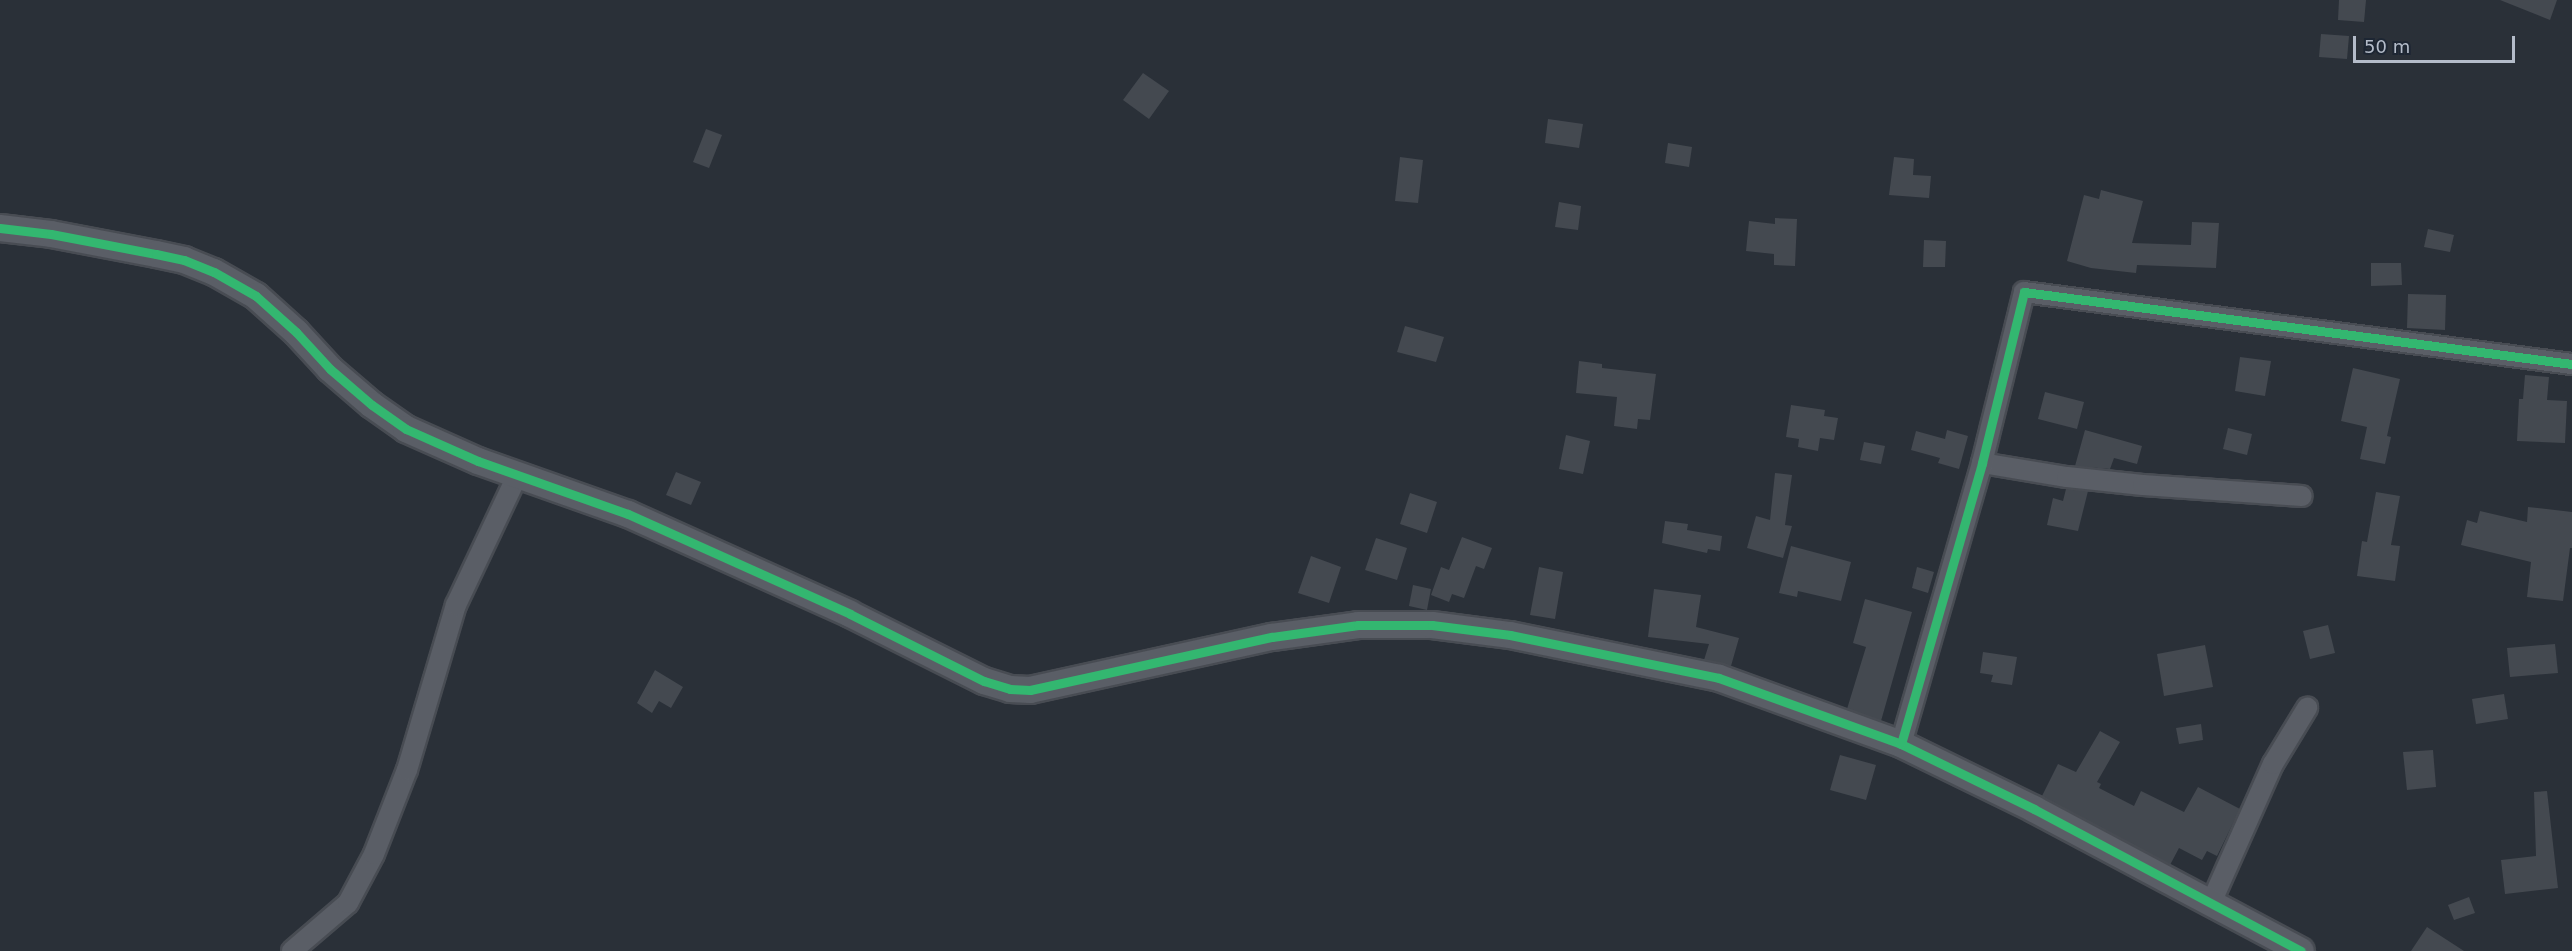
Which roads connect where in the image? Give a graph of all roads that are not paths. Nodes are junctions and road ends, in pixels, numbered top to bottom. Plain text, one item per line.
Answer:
1 (0, 228) edge
2 (2572, 364) edge
3 (1982, 462) junction
4 (517, 476) junction
5 (2302, 496) dead end
6 (2307, 708) dead end
7 (1901, 744) junction
8 (2211, 903) junction
9 (292, 951) edge
10 (2301, 951) edge

1 - 4 street
2 - 3 street
3 - 5 street
3 - 7 street
4 - 7 street
4 - 9 street
6 - 8 street
7 - 8 street
8 - 10 street

